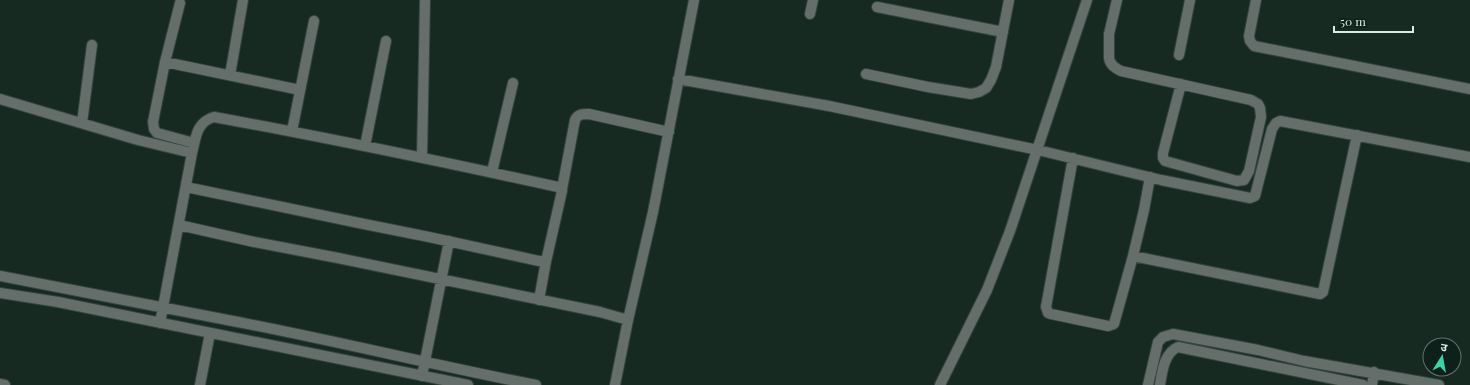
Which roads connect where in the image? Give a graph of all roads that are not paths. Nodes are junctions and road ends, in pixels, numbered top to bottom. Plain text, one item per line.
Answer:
1 (244, 0) edge
2 (425, 0) edge
3 (694, 0) edge
4 (813, 0) edge
5 (1009, 0) edge
6 (1087, 0) edge
7 (1117, 0) edge
8 (1190, 0) edge
9 (1256, 0) edge
10 (180, 3) dead end
11 (877, 7) dead end
12 (810, 14) dead end
13 (314, 21) dead end
14 (1003, 32) junction
15 (386, 41) dead end
16 (92, 45) dead end
17 (1179, 55) dead end
18 (165, 62) junction
19 (866, 74) dead end
20 (230, 75) junction
21 (678, 79) junction
22 (513, 83) dead end
23 (1181, 84) junction
24 (1470, 89) edge
25 (300, 90) junction
26 (0, 99) edge
27 (82, 123) junction
28 (292, 131) junction
29 (669, 132) junction
30 (1357, 135) junction
31 (365, 146) junction
32 (193, 148) junction
33 (1038, 150) junction
34 (422, 157) junction
35 (1470, 157) edge
36 (1073, 158) junction
37 (492, 172) junction
38 (1150, 177) junction
39 (186, 187) junction
40 (562, 189) junction
41 (179, 225) junction
42 (449, 241) junction
43 (1133, 256) junction
44 (546, 261) junction
45 (0, 276) edge
46 (442, 280) junction
47 (0, 293) edge
48 (539, 300) junction
49 (164, 308) junction
50 (628, 320) junction
51 (160, 323) junction
52 (210, 333) junction
53 (1163, 337) junction
54 (1171, 351) junction
55 (425, 362) junction
56 (1374, 372) junction
57 (422, 376) junction
58 (0, 384) edge
59 (4, 385) edge
60 (200, 385) edge
61 (464, 385) edge
62 (536, 385) edge
63 (615, 385) edge
64 (940, 385) edge
65 (1148, 385) edge
66 (1160, 385) edge
67 (1363, 385) edge
68 (1372, 385) edge
69 (1439, 385) edge

1 - 20 street
2 - 34 street
3 - 21 street
4 - 12 street
5 - 14 street
6 - 33 street
7 - 23 street
8 - 17 street
9 - 24 street
10 - 18 street
11 - 14 street
13 - 25 street
14 - 19 street
15 - 31 street
16 - 27 street
18 - 20 street
18 - 32 street
20 - 25 street
21 - 29 street
21 - 33 street
22 - 37 street
23 - 23 street
25 - 28 street
26 - 27 street
27 - 32 street
28 - 31 street
28 - 32 street
29 - 40 street
29 - 50 street
30 - 35 street
30 - 38 street
30 - 43 street
31 - 34 street
32 - 39 street
33 - 36 street
33 - 64 street
34 - 37 street
36 - 38 street
36 - 43 street
37 - 40 street
38 - 43 street
39 - 41 street
39 - 42 street
40 - 44 street
41 - 46 street
41 - 49 street
42 - 44 street
42 - 46 street
44 - 48 street
45 - 49 street
46 - 48 street
46 - 55 street
47 - 51 street
48 - 50 street
49 - 51 street
49 - 55 street
50 - 63 street
51 - 52 street
52 - 57 street
52 - 60 street
53 - 54 street
53 - 56 street
53 - 65 street
54 - 66 street
54 - 67 street
55 - 57 street
55 - 62 street
56 - 68 street
56 - 69 street
57 - 61 street
58 - 59 street

